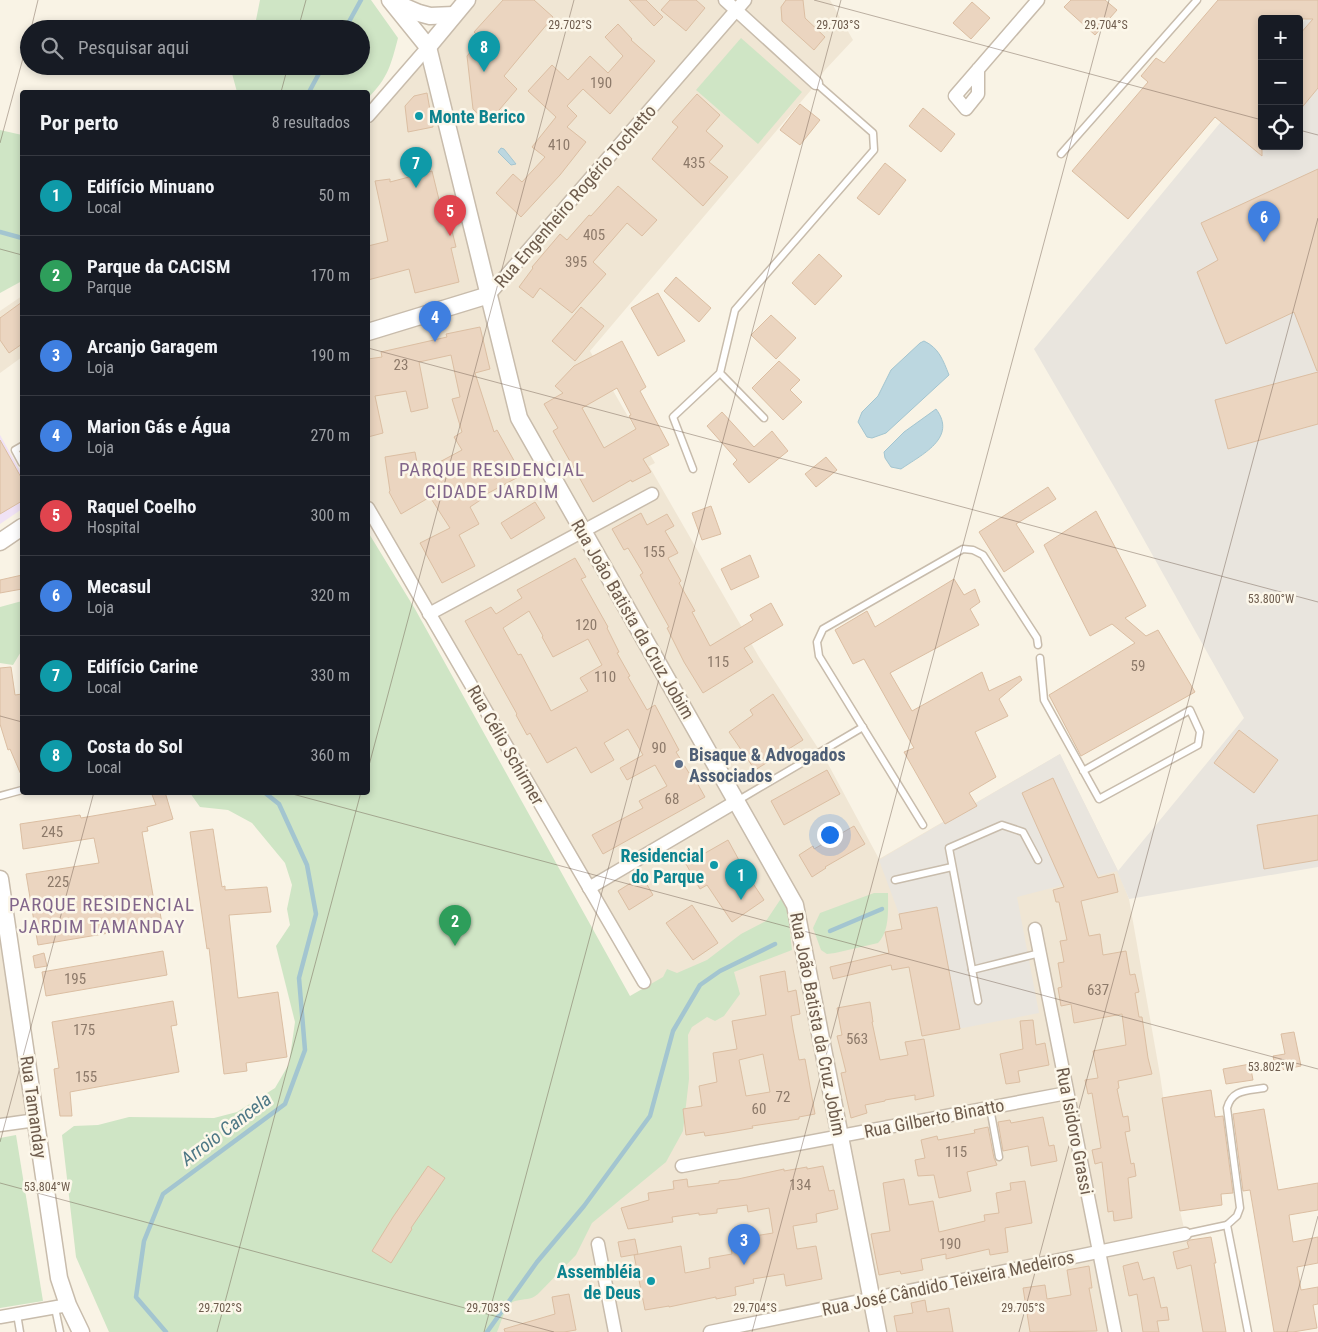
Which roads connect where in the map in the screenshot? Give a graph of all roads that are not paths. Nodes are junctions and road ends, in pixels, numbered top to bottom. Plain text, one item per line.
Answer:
1 (391, 0) edge
2 (467, 0) edge
3 (725, 0) edge
4 (745, 0) edge
5 (1038, 0) edge
6 (1197, 0) edge
7 (736, 10) junction
8 (454, 15) junction
9 (428, 47) junction
10 (978, 69) dead end
11 (816, 83) joint
12 (370, 114) edge
13 (1061, 154) dead end
14 (489, 296) junction
15 (370, 331) edge
16 (720, 372) junction
17 (764, 418) dead end
18 (20, 447) edge
19 (20, 459) edge
20 (693, 469) dead end
21 (652, 494) dead end
22 (370, 511) edge
23 (20, 528) edge
24 (583, 531) junction
25 (0, 542) edge
26 (429, 614) junction
27 (1038, 646) dead end
28 (1040, 658) dead end
29 (863, 727) junction
30 (1083, 771) junction
31 (20, 791) edge
32 (0, 796) edge
33 (737, 801) junction
34 (923, 825) dead end
35 (1038, 860) dead end
36 (952, 867) junction
37 (0, 879) edge
38 (895, 880) dead end
39 (589, 888) junction
40 (3, 914) edge
41 (1035, 929) dead end
42 (1040, 953) junction
43 (972, 970) junction
44 (644, 982) dead end
45 (978, 1001) dead end
46 (1264, 1088) dead end
47 (1068, 1093) junction
48 (990, 1108) junction
49 (36, 1120) junction
50 (0, 1126) edge
51 (840, 1136) junction
52 (999, 1158) dead end
53 (682, 1166) dead end
54 (1227, 1225) junction
55 (1185, 1234) joint
56 (598, 1244) dead end
57 (1099, 1252) junction
58 (872, 1298) junction
59 (61, 1306) junction
60 (17, 1314) junction
61 (0, 1317) edge
62 (20, 1332) edge
63 (60, 1332) edge
64 (81, 1332) edge
65 (615, 1332) edge
66 (710, 1332) edge
67 (878, 1332) edge
68 (1115, 1332) edge
69 (1248, 1332) edge

1 - 8 street
1 - 9 street
2 - 8 street
3 - 7 street
4 - 7 street, Rua Engenheiro Rogério Tochetto
5 - 10 street
6 - 13 lane
7 - 11 street
7 - 14 street, Rua Engenheiro Rogério Tochetto
8 - 9 street
9 - 12 street
9 - 14 street, Rua João Batista da Cruz Jobim
11 - 16 lane
14 - 15 street, Rua Engenheiro Rogério Tochetto
14 - 24 street, Rua João Batista da Cruz Jobim
16 - 17 lane
16 - 20 lane
18 - 19 lane
21 - 24 street
22 - 26 street, Rua Célio Schirmer
23 - 25 street
24 - 26 street
24 - 33 street, Rua João Batista da Cruz Jobim
26 - 39 street, Rua Célio Schirmer
27 - 29 lane
28 - 30 lane
29 - 33 lane
29 - 34 lane
30 - 30 lane
31 - 32 lane
33 - 39 street
33 - 51 street, Rua João Batista da Cruz Jobim
35 - 36 lane
36 - 38 lane
36 - 43 lane
37 - 40 street, Rua Tamanday
39 - 44 street, Rua Célio Schirmer
40 - 49 street, Rua Tamanday
41 - 42 street, Rua Isidoro Grassi
42 - 43 lane
42 - 47 street, Rua Isidoro Grassi
43 - 45 lane
46 - 54 lane
47 - 48 street, Rua Gilberto Binatto
47 - 57 street, Rua Isidoro Grassi
48 - 51 street, Rua Gilberto Binatto
48 - 52 lane
49 - 50 street
49 - 59 street, Rua Tamanday
51 - 53 street, Rua Gilberto Binatto
51 - 58 street, Rua João Batista da Cruz Jobim
54 - 55 lane
54 - 69 lane
55 - 57 street, Rua José Cândido Teixeira Medeiros
56 - 65 street
57 - 58 street, Rua José Cândido Teixeira Medeiros
57 - 68 street, Rua Isidoro Grassi
58 - 66 street, Rua José Cândido Teixeira Medeiros
58 - 67 street, Rua João Batista da Cruz Jobim
59 - 60 street
59 - 63 lane
59 - 64 street, Rua Tamanday
60 - 61 street
60 - 62 lane

